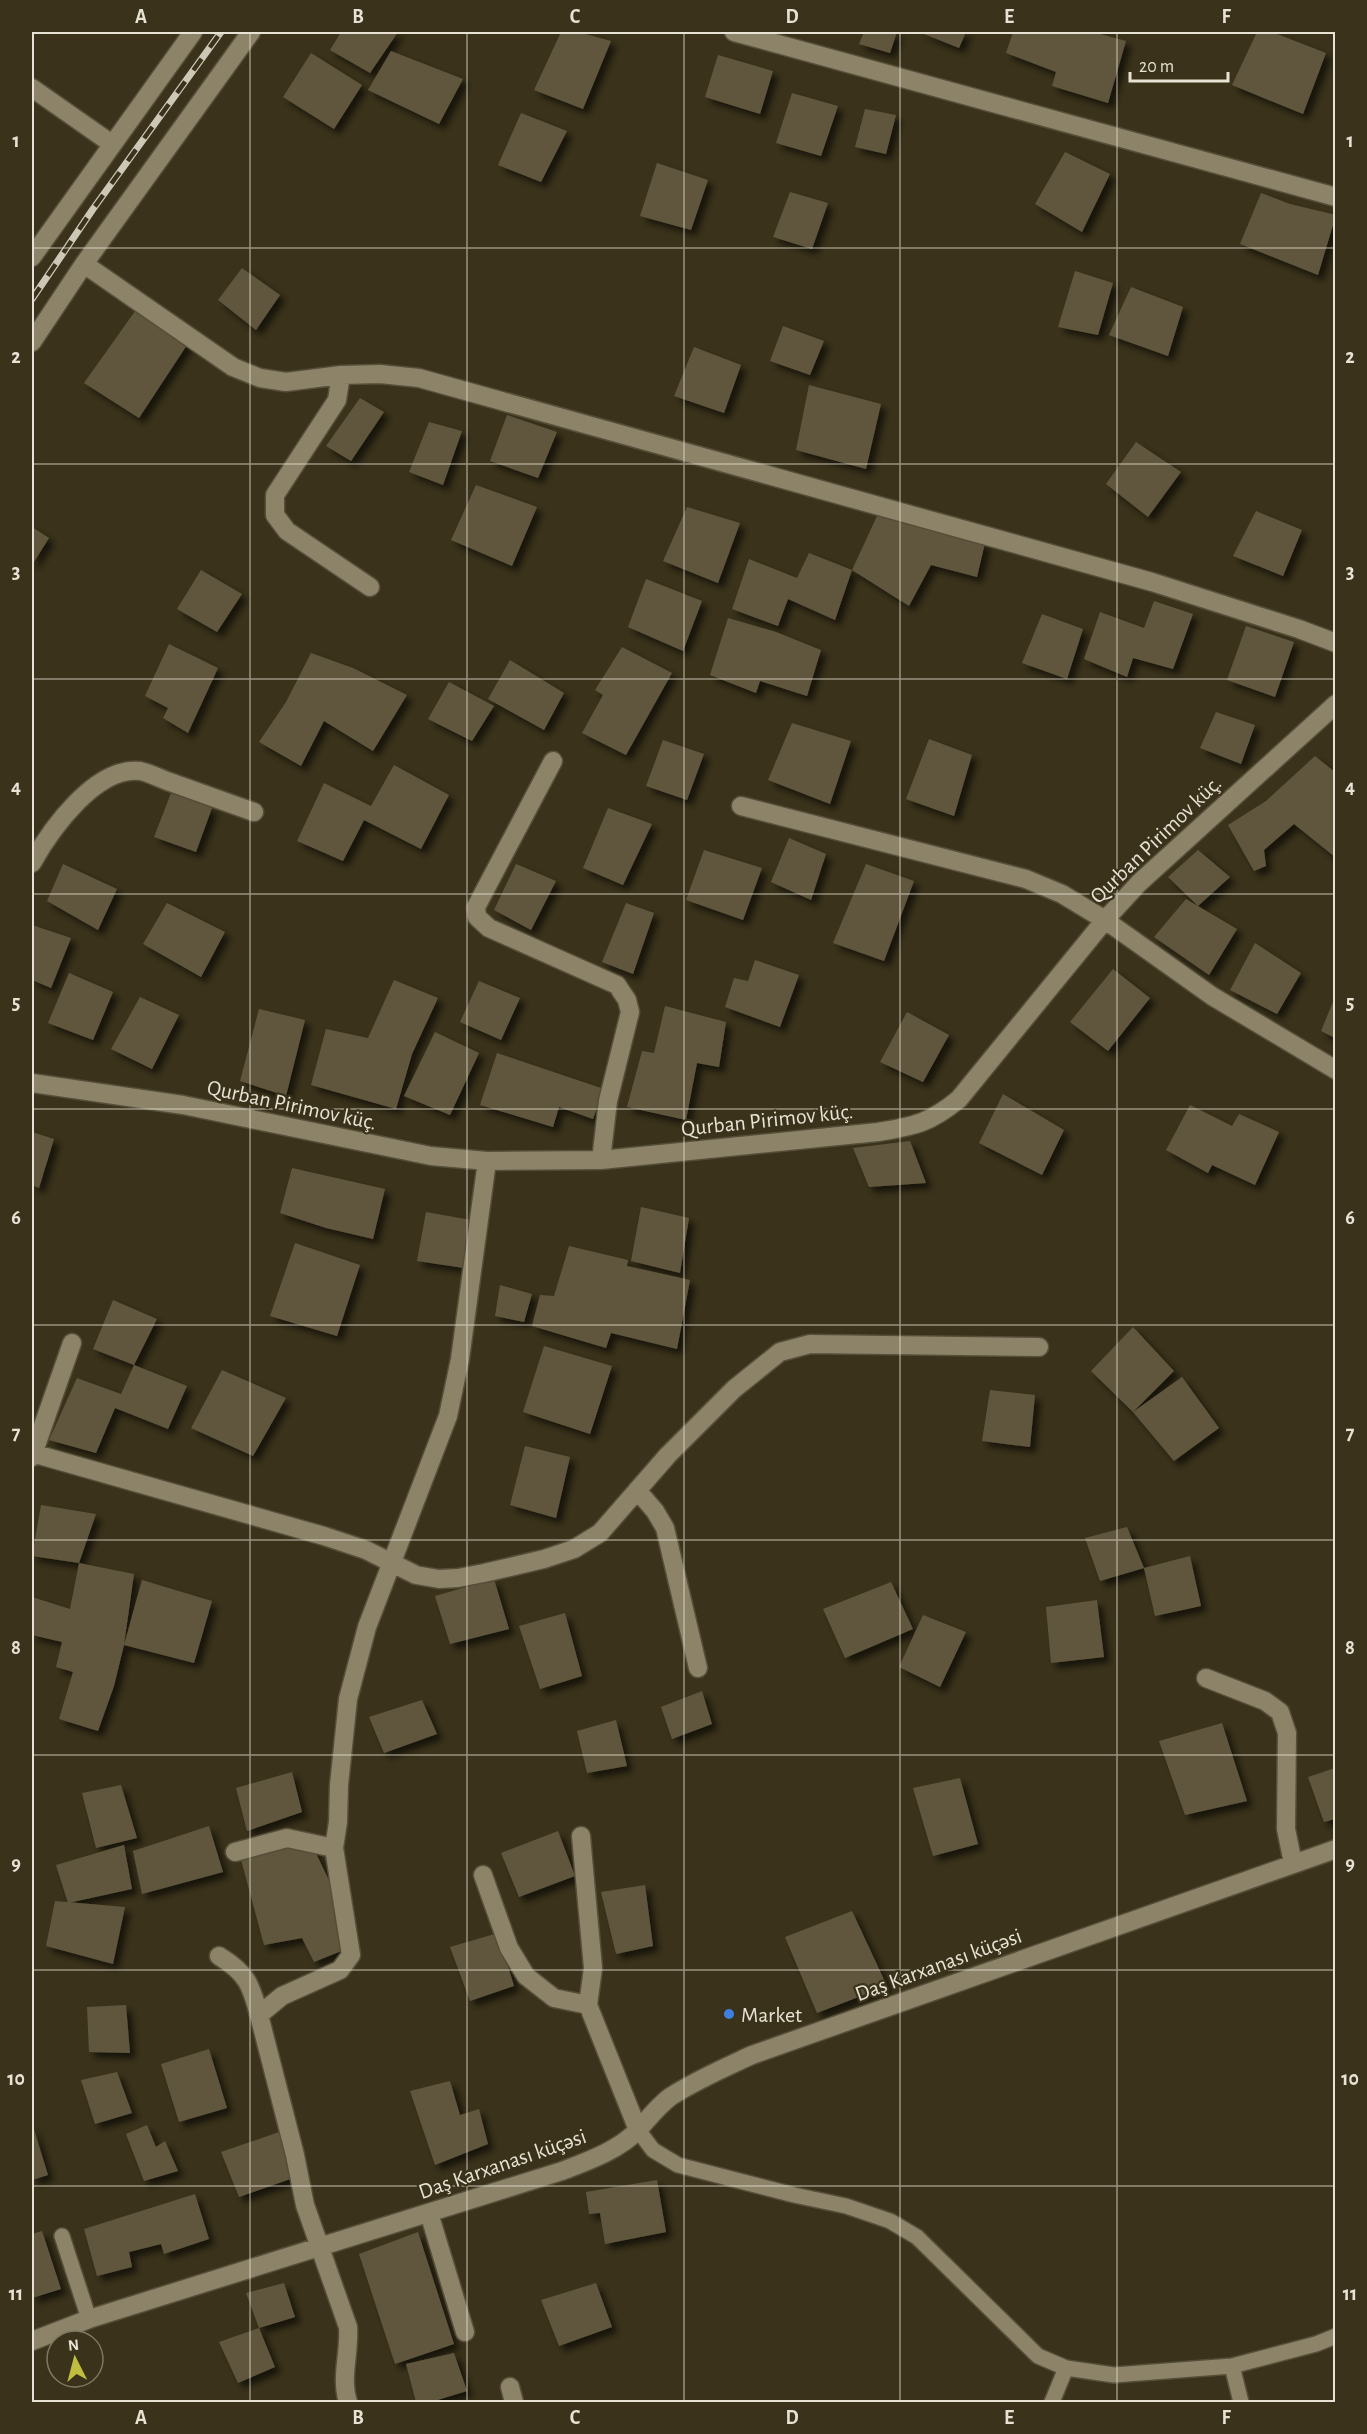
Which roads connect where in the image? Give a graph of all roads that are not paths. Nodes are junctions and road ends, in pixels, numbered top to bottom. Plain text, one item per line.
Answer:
1 (193, 32) edge
2 (251, 32) edge
3 (734, 32) edge
4 (32, 88) edge
5 (112, 144) junction
6 (1335, 197) edge
7 (32, 257) edge
8 (84, 264) junction
9 (32, 342) edge
10 (341, 375) junction
11 (370, 587) dead end
12 (1335, 643) edge
13 (1335, 704) edge
14 (553, 761) dead end
15 (741, 806) dead end
16 (254, 812) dead end
17 (32, 863) edge
18 (1105, 920) junction
19 (1335, 1070) edge
20 (32, 1083) edge
21 (602, 1160) junction
22 (487, 1161) junction
23 (72, 1343) dead end
24 (1039, 1347) dead end
25 (32, 1455) edge
26 (637, 1490) junction
27 (393, 1562) junction
28 (698, 1668) dead end
29 (1206, 1678) dead end
30 (581, 1836) dead end
31 (334, 1848) junction
32 (1335, 1849) edge
33 (235, 1852) dead end
34 (1293, 1863) junction
35 (483, 1875) dead end
36 (219, 1956) dead end
37 (588, 2005) junction
38 (259, 2015) junction
39 (638, 2130) junction
40 (429, 2212) junction
41 (62, 2236) dead end
42 (320, 2248) junction
43 (89, 2319) junction
44 (465, 2332) dead end
45 (1335, 2336) edge
46 (32, 2341) edge
47 (1232, 2366) junction
48 (1066, 2368) junction
49 (348, 2403) edge
50 (1052, 2403) edge
51 (1241, 2403) edge

1 - 5 street
2 - 8 street
3 - 6 street
4 - 5 street
5 - 7 street
8 - 9 street
8 - 10 street
10 - 11 street
10 - 12 street
13 - 18 street, Qurban Pirimov küç.
14 - 21 street
15 - 18 street
16 - 17 street
18 - 19 street
18 - 21 street, Qurban Pirimov küç.
20 - 22 street, Qurban Pirimov küç.
21 - 22 street, Qurban Pirimov küç.
22 - 27 street
23 - 25 street
24 - 26 street
25 - 27 street
26 - 27 street
26 - 28 street
27 - 31 street
29 - 34 street
30 - 37 street
31 - 33 street
31 - 38 street
32 - 34 street, Daş Karxanası küçəsi
34 - 39 street, Daş Karxanası küçəsi
35 - 37 street
36 - 38 street
37 - 39 street
38 - 42 street
39 - 40 street, Daş Karxanası küçəsi
39 - 48 lane
40 - 42 street, Daş Karxanası küçəsi
40 - 44 street
41 - 43 lane
42 - 43 street, Daş Karxanası küçəsi
42 - 49 street
43 - 46 street, Daş Karxanası küçəsi
45 - 47 lane
47 - 48 lane
47 - 51 lane
48 - 50 lane

